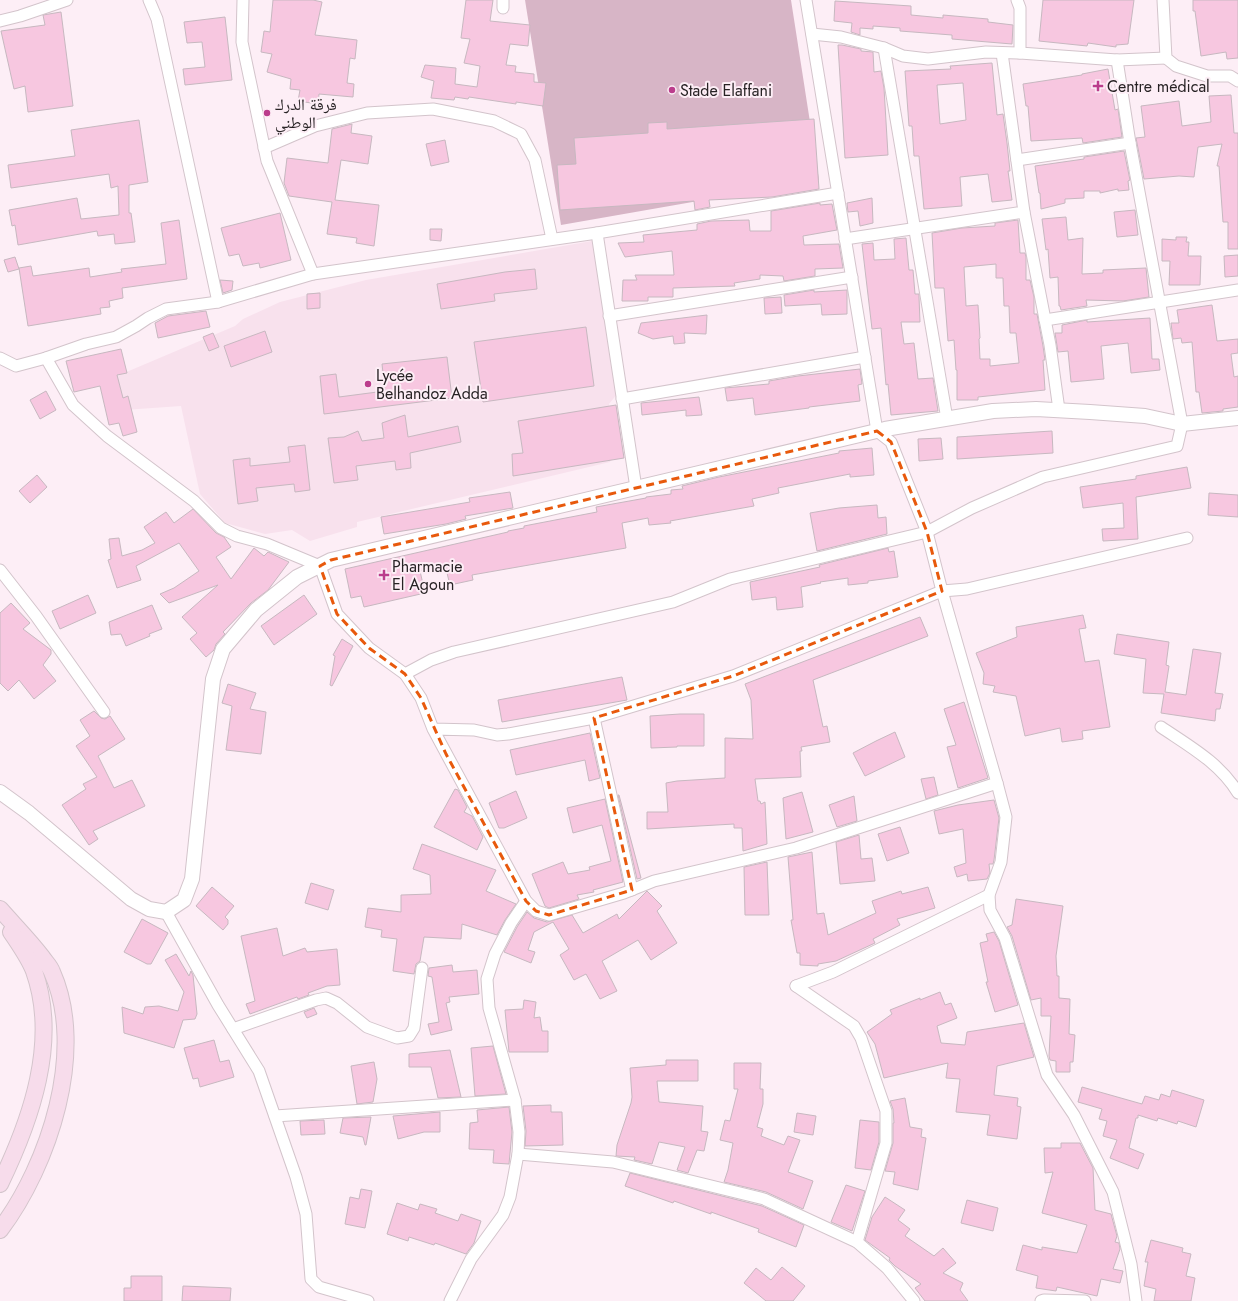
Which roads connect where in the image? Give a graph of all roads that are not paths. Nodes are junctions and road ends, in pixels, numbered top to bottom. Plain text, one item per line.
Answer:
1 (67, 0) edge
2 (149, 0) edge
3 (243, 0) edge
4 (806, 0) edge
5 (1017, 0) edge
6 (1163, 0) edge
7 (0, 20) edge
8 (812, 34) junction
9 (884, 48) junction
10 (1002, 52) junction
11 (1020, 53) junction
12 (1166, 58) junction
13 (1117, 60) junction
14 (1238, 81) edge
15 (1130, 143) junction
16 (264, 148) junction
17 (1017, 160) junction
18 (838, 193) junction
19 (1024, 212) junction
20 (915, 228) junction
21 (596, 233) junction
22 (845, 239) junction
23 (552, 240) junction
24 (313, 274) junction
25 (852, 277) junction
26 (1238, 290) edge
27 (218, 302) junction
28 (1159, 303) junction
29 (609, 316) junction
30 (1045, 320) junction
31 (865, 357) junction
32 (0, 358) edge
33 (46, 358) junction
34 (622, 399) junction
35 (1059, 410) junction
36 (1238, 418) edge
37 (947, 419) junction
38 (1182, 424) junction
39 (877, 431) junction
40 (636, 488) junction
41 (927, 532) junction
42 (1187, 538) dead end
43 (320, 566) junction
44 (0, 570) edge
45 (942, 591) junction
46 (405, 674) junction
47 (104, 712) dead end
48 (594, 718) junction
49 (1161, 727) dead end
50 (433, 729) junction
51 (997, 783) junction
52 (0, 792) edge
53 (1238, 793) edge
54 (632, 890) junction
55 (989, 895) junction
56 (526, 902) junction
57 (0, 909) edge
58 (166, 912) junction
59 (0, 913) edge
60 (422, 968) dead end
61 (233, 1029) junction
62 (514, 1100) junction
63 (275, 1116) junction
64 (518, 1154) junction
65 (0, 1184) edge
66 (0, 1230) edge
67 (857, 1242) junction
68 (367, 1301) edge
69 (450, 1301) edge
70 (914, 1301) edge
71 (1041, 1301) edge
72 (1085, 1301) edge
73 (1136, 1301) edge

1 - 7 street
2 - 27 street
3 - 16 street
4 - 8 street
5 - 11 street
6 - 12 street
8 - 9 street
8 - 18 street
9 - 10 street
9 - 20 street
10 - 11 street
10 - 17 street
11 - 13 street
12 - 13 street
12 - 14 street
13 - 15 street
15 - 17 street
15 - 28 street
16 - 23 street
16 - 24 street
17 - 19 street
18 - 21 street
18 - 22 street
19 - 20 street
19 - 30 street
20 - 22 street
20 - 37 street
21 - 23 street
21 - 29 street
22 - 25 street
23 - 24 street
24 - 27 street
25 - 29 street
25 - 31 street
26 - 28 street
27 - 33 street
28 - 30 street
28 - 38 street
29 - 34 street
30 - 35 street
31 - 34 street
31 - 39 street
32 - 33 street
33 - 43 street
34 - 40 street
35 - 37 street
35 - 38 street
36 - 38 street
37 - 39 street
38 - 41 street
39 - 40 street
39 - 41 street
40 - 43 street
41 - 45 street
41 - 46 street
42 - 45 street
43 - 46 street
43 - 58 street
44 - 47 street
45 - 48 street
45 - 51 street
46 - 50 street
48 - 50 street
48 - 54 street
49 - 53 street
50 - 56 street
51 - 54 street
51 - 55 street
52 - 58 street
54 - 56 street
55 - 67 street
55 - 73 street
56 - 62 street
57 - 66 main road
58 - 61 street
59 - 65 main road
60 - 61 street
61 - 63 street
62 - 63 street
62 - 64 street
63 - 68 street
64 - 67 street
64 - 69 street
67 - 70 street
71 - 72 street

